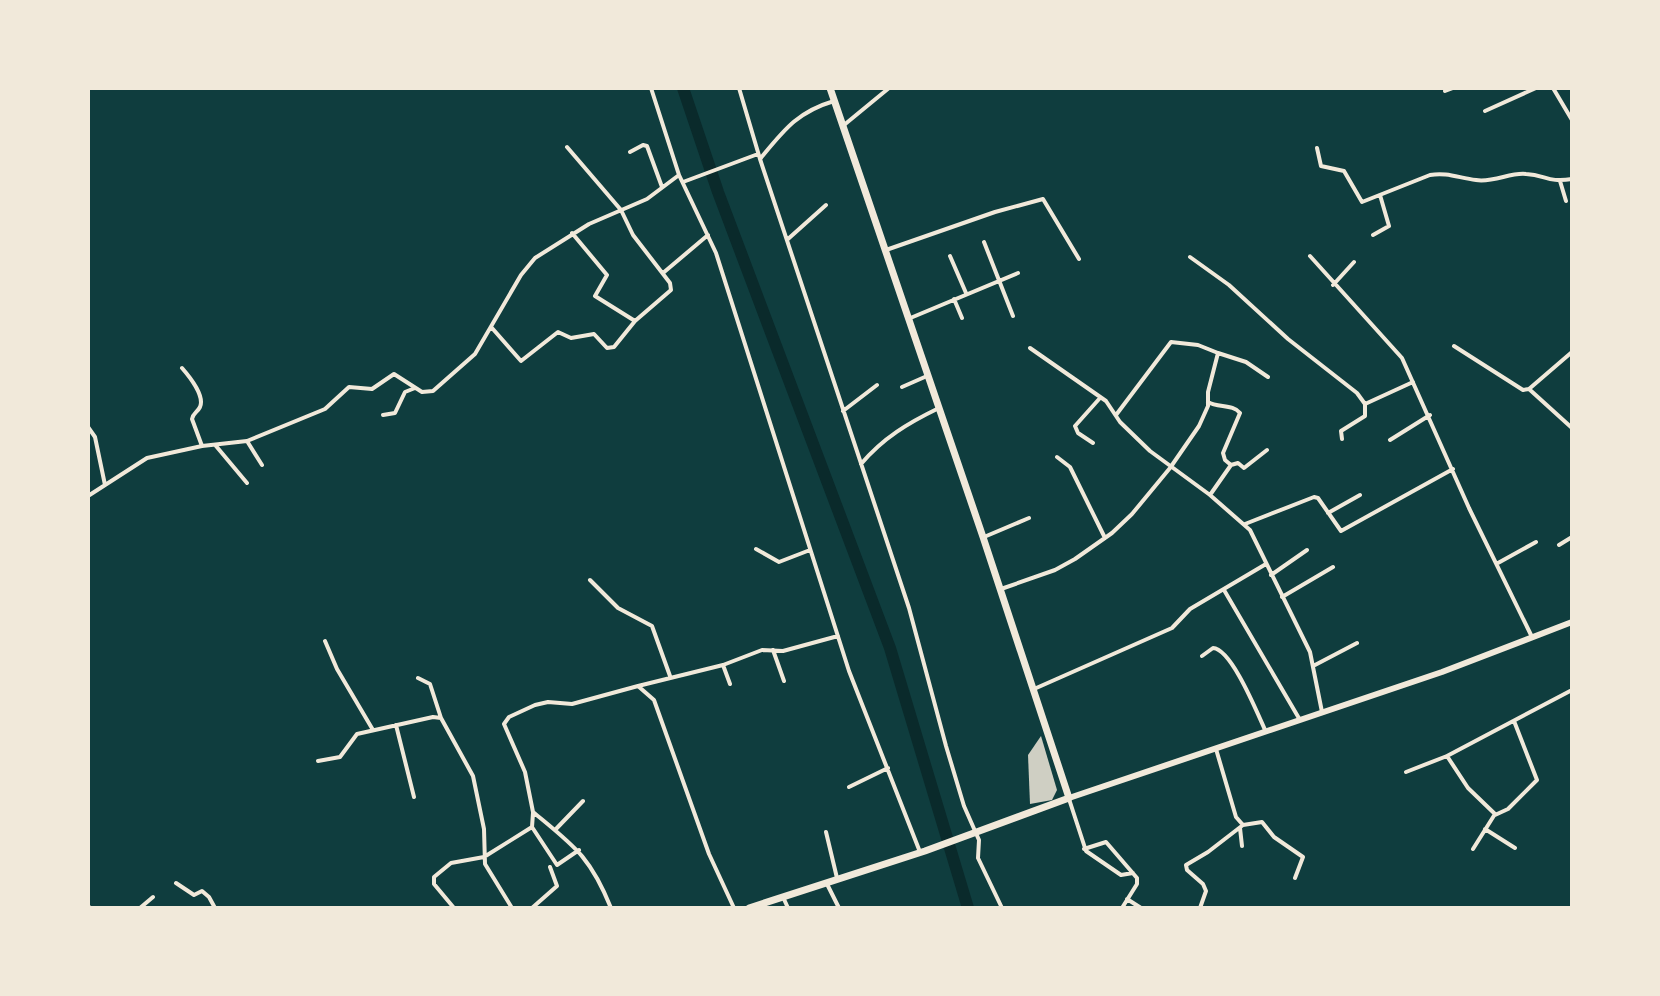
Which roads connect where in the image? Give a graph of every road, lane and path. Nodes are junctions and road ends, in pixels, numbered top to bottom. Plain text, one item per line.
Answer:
1 (651, 88) edge
2 (739, 88) edge
3 (830, 88) edge
4 (889, 88) edge
5 (1453, 88) edge
6 (1536, 88) edge
7 (1553, 88) edge
8 (1445, 92) dead end
9 (835, 101) junction
10 (1485, 111) dead end
11 (1572, 120) edge
12 (844, 125) junction
13 (567, 147) dead end
14 (1317, 148) dead end
15 (630, 152) dead end
16 (759, 156) junction
17 (680, 176) junction
18 (1572, 179) edge
19 (1560, 181) junction
20 (683, 182) junction
21 (662, 187) junction
22 (1380, 195) junction
23 (1566, 201) dead end
24 (826, 205) dead end
25 (621, 210) junction
26 (572, 233) junction
27 (708, 235) junction
28 (1373, 235) dead end
29 (788, 239) junction
30 (984, 243) dead end
31 (886, 250) junction
32 (950, 256) dead end
33 (1310, 256) dead end
34 (1190, 257) dead end
35 (1079, 258) dead end
36 (1354, 262) dead end
37 (663, 273) junction
38 (1018, 273) dead end
39 (998, 279) junction
40 (1333, 285) junction
41 (966, 293) junction
42 (954, 299) junction
43 (1013, 315) dead end
44 (962, 318) dead end
45 (908, 319) junction
46 (635, 321) junction
47 (492, 328) junction
48 (1454, 346) dead end
49 (1030, 348) dead end
50 (1572, 352) edge
51 (1218, 353) junction
52 (182, 368) dead end
53 (927, 376) junction
54 (1268, 377) dead end
55 (1413, 382) junction
56 (877, 385) dead end
57 (902, 387) dead end
58 (416, 388) junction
59 (1529, 389) junction
60 (1100, 398) junction
61 (1208, 402) junction
62 (1365, 404) junction
63 (940, 408) junction
64 (843, 411) junction
65 (383, 415) dead end
66 (1116, 415) junction
67 (1430, 416) junction
68 (88, 427) edge
69 (1572, 428) edge
70 (1342, 439) dead end
71 (1390, 440) dead end
72 (247, 441) junction
73 (1094, 443) dead end
74 (216, 445) junction
75 (202, 446) junction
76 (1267, 450) dead end
77 (1057, 457) dead end
78 (262, 465) dead end
79 (861, 465) junction
80 (1231, 465) junction
81 (1170, 468) junction
82 (1453, 469) junction
83 (247, 483) dead end
84 (105, 485) junction
85 (88, 495) edge
86 (1210, 495) junction
87 (1360, 495) dead end
88 (1328, 513) junction
89 (1029, 518) dead end
90 (1245, 524) junction
91 (983, 537) junction
92 (1572, 537) edge
93 (1105, 538) junction
94 (1536, 542) dead end
95 (1559, 546) dead end
96 (756, 549) dead end
97 (810, 550) junction
98 (1307, 550) dead end
99 (1498, 563) junction
100 (1266, 564) junction
101 (1333, 567) dead end
102 (1271, 575) junction
103 (590, 580) dead end
104 (1000, 589) junction
105 (1224, 590) junction
106 (1281, 597) junction
107 (1572, 622) edge
108 (838, 636) junction
109 (1532, 637) junction
110 (325, 641) dead end
111 (1357, 643) dead end
112 (773, 650) junction
113 (1202, 656) dead end
114 (723, 665) junction
115 (1315, 665) junction
116 (670, 676) junction
117 (418, 678) dead end
118 (784, 681) dead end
119 (730, 684) dead end
120 (638, 686) junction
121 (1032, 690) junction
122 (1572, 690) edge
123 (1322, 712) junction
124 (441, 718) junction
125 (1300, 720) junction
126 (1514, 721) junction
127 (396, 725) junction
128 (374, 730) junction
129 (1266, 732) junction
130 (1216, 749) junction
131 (1447, 756) junction
132 (318, 761) dead end
133 (888, 768) junction
134 (1406, 772) dead end
135 (849, 787) dead end
136 (414, 797) dead end
137 (1069, 798) junction
138 (584, 801) dead end
139 (533, 812) junction
140 (1495, 815) junction
141 (1242, 826) junction
142 (532, 827) junction
143 (1485, 829) junction
144 (555, 830) junction
145 (826, 832) dead end
146 (974, 833) junction
147 (1242, 846) dead end
148 (1515, 848) dead end
149 (1084, 849) junction
150 (1473, 849) dead end
151 (579, 850) junction
152 (923, 852) junction
153 (484, 856) junction
154 (550, 867) dead end
155 (1133, 873) junction
156 (837, 878) junction
157 (1295, 878) dead end
158 (826, 882) junction
159 (176, 883) dead end
160 (783, 896) junction
161 (153, 897) dead end
162 (1127, 899) junction
163 (140, 908) edge
164 (215, 908) edge
165 (454, 908) edge
166 (512, 908) edge
167 (532, 908) edge
168 (611, 908) edge
169 (734, 908) edge
170 (749, 908) edge
171 (788, 908) edge
172 (839, 908) edge
173 (1002, 908) edge
174 (1088, 908) edge
175 (1093, 908) edge
176 (1122, 908) edge
177 (1141, 908) edge
178 (1200, 908) edge

1 - 17 street
2 - 16 street
3 - 9 highway
4 - 12 street
5 - 8 street
6 - 10 street
7 - 11 street
9 - 12 highway
9 - 16 street
12 - 31 highway
13 - 25 street
14 - 22 street
15 - 21 street
16 - 20 street
16 - 29 street
17 - 20 street
17 - 21 street
18 - 19 street
19 - 22 street
19 - 23 street
20 - 27 street
21 - 25 street
22 - 28 street
24 - 29 street
25 - 26 street
25 - 37 street
26 - 46 street
26 - 47 street
27 - 37 street
27 - 97 street
29 - 64 street
30 - 39 street
31 - 35 street
31 - 45 highway
32 - 41 street
33 - 40 street
34 - 62 street
36 - 40 street
37 - 46 street
38 - 39 street
39 - 41 street
39 - 43 street
40 - 55 street
41 - 42 street
42 - 44 street
42 - 45 street
45 - 53 highway
46 - 47 street
47 - 58 street
48 - 59 street
49 - 60 street
50 - 59 street
51 - 54 street
51 - 61 street
51 - 66 street
52 - 75 street
53 - 57 street
53 - 63 highway
55 - 62 street
55 - 67 street
56 - 64 street
58 - 65 street
58 - 72 street
59 - 69 street
60 - 66 street
60 - 73 street
61 - 80 street
61 - 81 street
62 - 70 street
63 - 79 street
63 - 91 highway
64 - 79 street
66 - 81 street
67 - 71 street
67 - 82 street
68 - 84 street
72 - 74 street
72 - 78 street
74 - 75 street
74 - 83 street
75 - 84 street
76 - 80 street
77 - 93 street
79 - 146 street
80 - 86 street
81 - 86 street
81 - 93 street
82 - 88 street
82 - 99 street
84 - 85 street
86 - 90 street
87 - 88 street
88 - 90 street
89 - 91 street
90 - 100 street
91 - 104 highway
92 - 95 street
93 - 104 street
94 - 99 street
96 - 97 street
97 - 108 street
98 - 102 street
99 - 109 street
100 - 102 street
100 - 105 street
101 - 106 street
102 - 106 street
103 - 116 street
104 - 121 highway
105 - 121 street
105 - 125 street
106 - 115 street
107 - 109 main road
108 - 112 street
108 - 133 street
109 - 123 main road
110 - 128 street
111 - 115 street
112 - 114 street
112 - 118 street
113 - 129 street
114 - 116 street
114 - 119 street
115 - 123 street
116 - 120 street
117 - 124 street
120 - 139 street
120 - 169 street
121 - 137 highway
122 - 126 street
123 - 125 main road
124 - 127 street
124 - 153 street
125 - 129 main road
126 - 131 street
126 - 140 street
127 - 128 street
127 - 136 street
128 - 132 street
129 - 130 main road
130 - 137 main road
130 - 141 street
131 - 134 street
131 - 140 street
133 - 135 street
133 - 152 street
137 - 146 highway
137 - 149 street
138 - 144 street
139 - 142 street
139 - 144 street
140 - 143 street
141 - 147 street
141 - 157 street
141 - 178 street
142 - 151 street
142 - 153 street
143 - 148 street
143 - 150 street
144 - 151 street
145 - 156 street
146 - 152 highway
146 - 173 street
149 - 155 street
149 - 155 street
151 - 168 street
152 - 156 highway
153 - 165 street
153 - 166 street
154 - 167 street
155 - 162 street
156 - 158 highway
158 - 160 highway
158 - 172 street
159 - 164 street
160 - 170 highway
160 - 171 street
161 - 163 street
162 - 176 street
162 - 177 street
174 - 175 street

